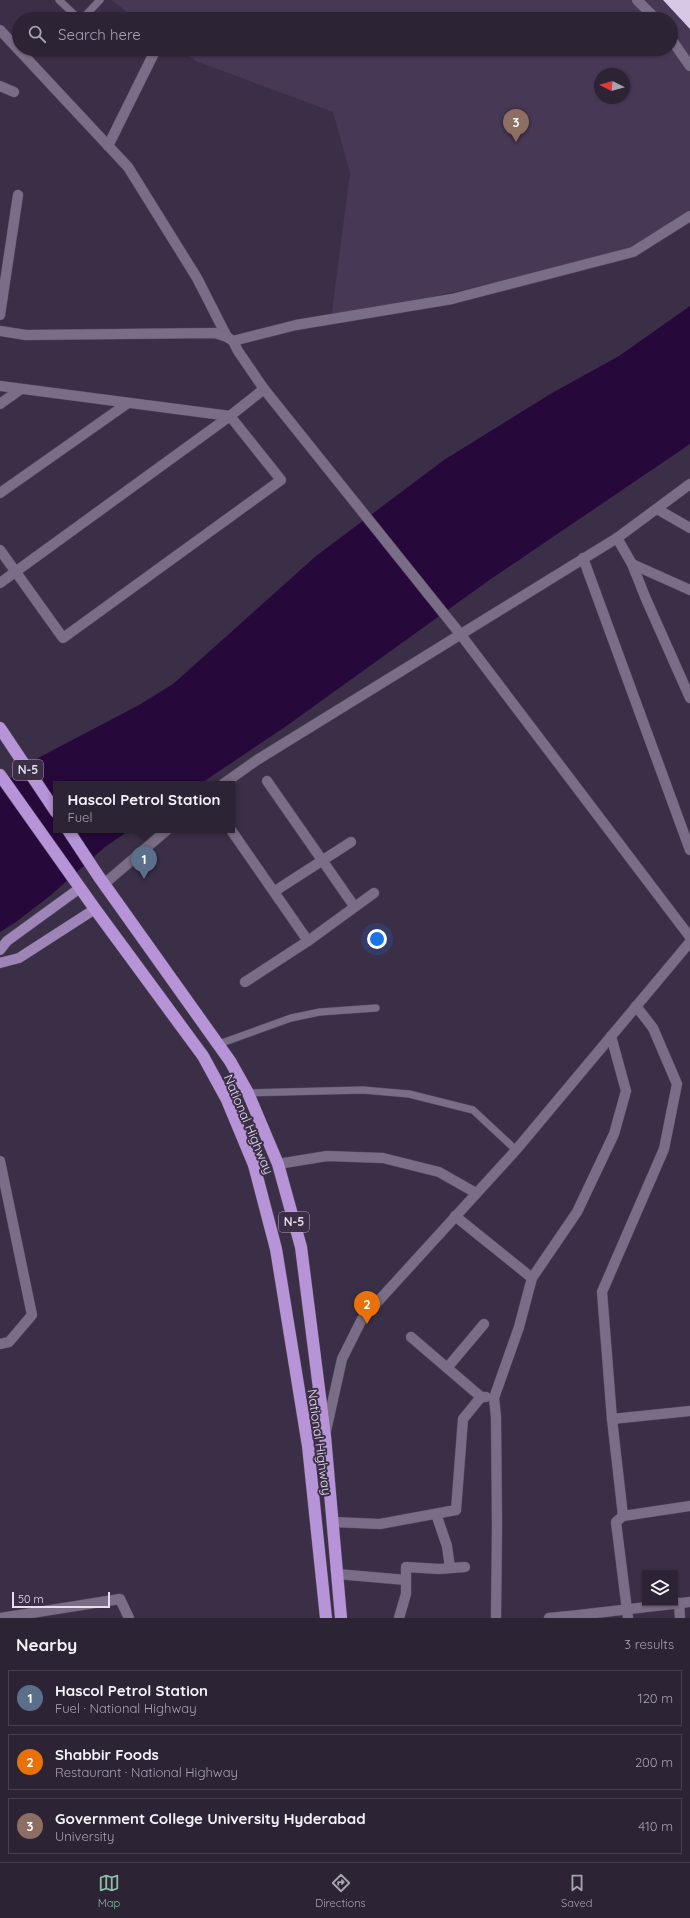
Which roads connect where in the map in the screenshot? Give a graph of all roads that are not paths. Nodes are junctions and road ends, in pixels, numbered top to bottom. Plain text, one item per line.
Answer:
1 (59, 0) edge
2 (100, 0) edge
3 (637, 0) edge
4 (72, 12) edge
5 (87, 12) edge
6 (649, 12) edge
7 (0, 30) edge
8 (12, 43) edge
9 (678, 49) edge
10 (24, 56) edge
11 (153, 56) edge
12 (690, 66) edge
13 (0, 86) edge
14 (14, 92) dead end
15 (108, 146) junction
16 (18, 195) dead end
17 (690, 216) edge
18 (0, 315) edge
19 (0, 331) edge
20 (230, 339) junction
21 (0, 386) edge
22 (21, 389) junction
23 (264, 389) junction
24 (128, 403) junction
25 (0, 404) edge
26 (230, 416) junction
27 (690, 484) edge
28 (0, 493) edge
29 (657, 509) junction
30 (690, 528) edge
31 (617, 538) junction
32 (0, 550) edge
33 (584, 558) junction
34 (632, 564) junction
35 (15, 572) junction
36 (0, 583) edge
37 (690, 590) edge
38 (461, 635) junction
39 (689, 691) edge
40 (0, 728) edge
41 (0, 775) edge
42 (227, 781) edge
43 (267, 781) dead end
44 (53, 808) edge
45 (70, 833) edge
46 (163, 833) edge
47 (233, 833) edge
48 (351, 842) dead end
49 (690, 850) edge
50 (322, 860) junction
51 (102, 880) junction
52 (78, 885) junction
53 (275, 891) junction
54 (374, 893) dead end
55 (354, 906) junction
56 (95, 909) junction
57 (690, 937) edge
58 (308, 941) junction
59 (690, 942) edge
60 (0, 950) edge
61 (0, 963) edge
62 (245, 982) dead end
63 (636, 1006) junction
64 (376, 1008) dead end
65 (611, 1036) junction
66 (219, 1044) junction
67 (203, 1056) junction
68 (248, 1093) junction
69 (516, 1150) junction
70 (0, 1161) edge
71 (278, 1164) junction
72 (476, 1193) junction
73 (455, 1216) junction
74 (532, 1278) junction
75 (484, 1324) dead end
76 (411, 1337) dead end
77 (0, 1344) edge
78 (447, 1368) junction
79 (481, 1397) junction
80 (494, 1398) junction
81 (690, 1410) edge
82 (612, 1419) junction
83 (325, 1436) junction
84 (690, 1506) edge
85 (436, 1514) junction
86 (624, 1516) junction
87 (333, 1522) junction
88 (465, 1566) dead end
89 (450, 1568) junction
90 (337, 1574) junction
91 (406, 1580) junction
92 (690, 1602) edge
93 (679, 1603) junction
94 (627, 1614) edge
95 (579, 1617) edge
96 (0, 1618) edge
97 (129, 1618) edge
98 (326, 1618) edge
99 (341, 1618) edge
100 (399, 1618) edge
101 (496, 1618) edge
102 (549, 1618) edge
103 (680, 1618) edge

1 - 4 lane
2 - 5 lane
3 - 6 street
7 - 8 street
9 - 12 street
10 - 15 street
11 - 15 street
13 - 14 street
15 - 20 street
16 - 18 street
17 - 20 street
19 - 20 street
20 - 23 street
21 - 22 street
22 - 24 street
22 - 25 street
23 - 26 street
23 - 38 street
24 - 26 street
24 - 28 street
26 - 35 street
26 - 35 street
27 - 29 street
29 - 30 street
29 - 31 street
31 - 33 street
31 - 34 street
32 - 35 street
33 - 38 street
33 - 49 street
34 - 37 street
34 - 39 street
35 - 36 street
38 - 42 street
38 - 57 street
40 - 44 highway, N-5
41 - 52 highway, National Highway / N-5
43 - 50 street
45 - 51 highway, National Highway / N-5
46 - 51 street
47 - 53 street
48 - 50 street
50 - 53 street
50 - 55 street
51 - 66 highway, National Highway / N-5
52 - 56 highway, National Highway / N-5
52 - 60 main road
53 - 58 street
54 - 55 street
55 - 58 street
56 - 61 main road
56 - 67 highway, National Highway / N-5
58 - 62 street
59 - 63 street
63 - 65 street
63 - 82 street
64 - 66 lane
65 - 69 street
65 - 74 street
66 - 67 highway
66 - 68 highway, National Highway / N-5
67 - 98 highway, National Highway / N-5
68 - 69 lane
68 - 71 highway, National Highway / N-5
69 - 72 street
70 - 77 street
71 - 72 street
71 - 83 highway, National Highway / N-5
72 - 73 street
73 - 74 street
73 - 83 street
74 - 80 street
75 - 78 street
76 - 78 street
78 - 79 street
79 - 80 street
79 - 85 street
80 - 101 street
81 - 82 street
82 - 86 street
83 - 87 highway, National Highway / N-5
84 - 86 street
85 - 87 street
85 - 89 street
86 - 94 street
87 - 90 highway, National Highway / N-5
88 - 89 street
89 - 91 street
90 - 91 street
90 - 99 highway, National Highway / N-5
91 - 100 street
92 - 93 street
93 - 94 street
93 - 103 street
94 - 95 street
95 - 102 street
96 - 97 street

